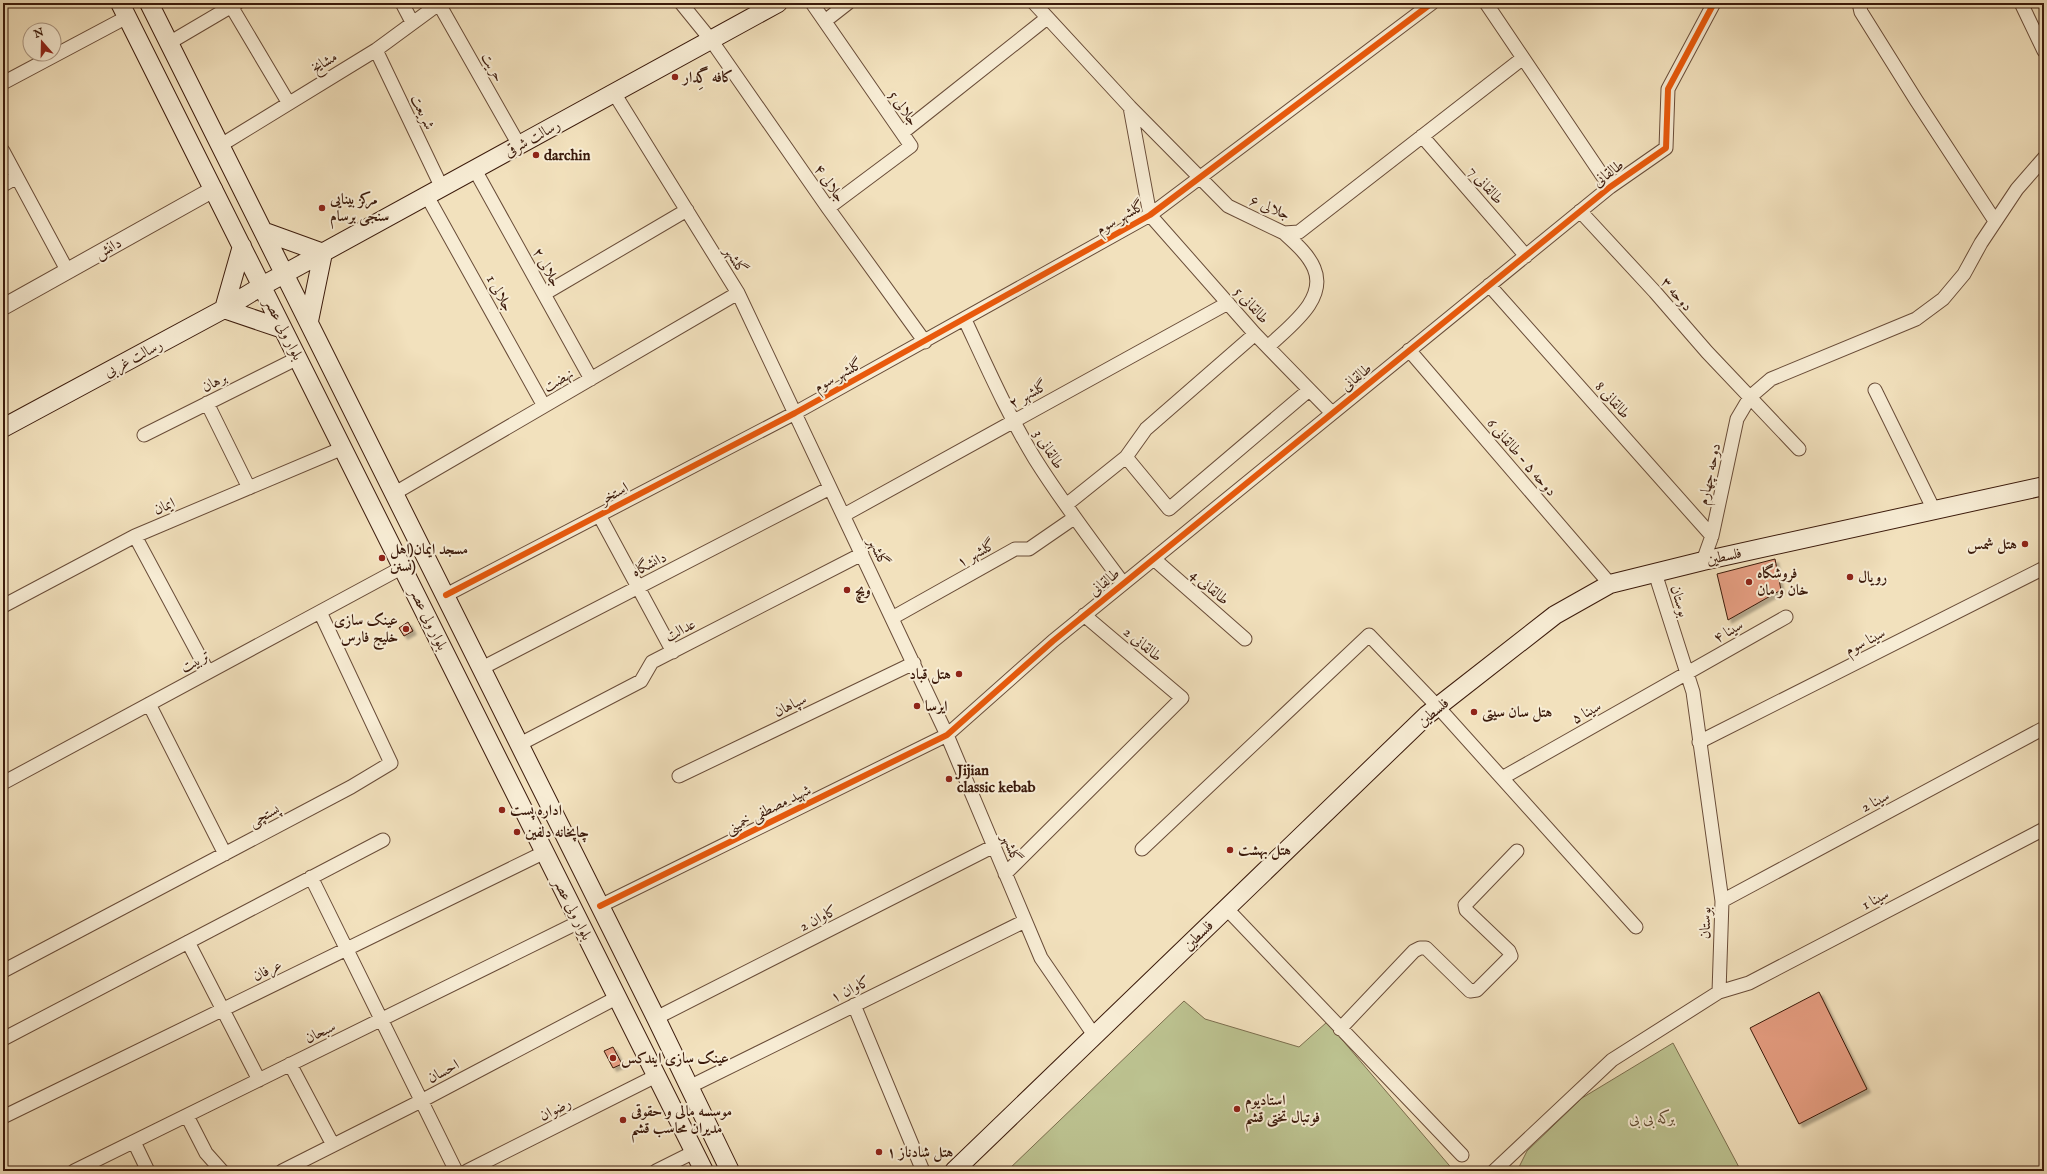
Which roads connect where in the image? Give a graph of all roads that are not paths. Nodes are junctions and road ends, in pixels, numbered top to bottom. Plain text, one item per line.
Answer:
1 (149, 3) edge
2 (402, 3) edge
3 (440, 3) edge
4 (681, 3) edge
5 (778, 3) edge
6 (812, 3) edge
7 (848, 3) edge
8 (1034, 3) edge
9 (1432, 3) edge
10 (1486, 3) edge
11 (1714, 3) edge
12 (1859, 3) edge
13 (2021, 3) edge
14 (234, 5) edge
15 (123, 10) edge
16 (1047, 18) junction
17 (825, 21) junction
18 (412, 22) junction
19 (711, 40) junction
20 (169, 43) junction
21 (376, 50) junction
22 (2044, 51) edge
23 (1523, 58) junction
24 (3, 82) edge
25 (614, 93) junction
26 (288, 102) junction
27 (1130, 107) junction
28 (902, 133) junction
29 (1422, 136) junction
30 (221, 145) junction
31 (519, 145) junction
32 (3, 151) edge
33 (2044, 158) edge
34 (475, 170) junction
35 (17, 177) junction
36 (1199, 178) junction
37 (3, 185) edge
38 (1610, 187) junction
39 (214, 189) junction
40 (435, 192) junction
41 (828, 208) junction
42 (687, 210) junction
43 (1580, 211) junction
44 (1150, 216) junction
45 (1995, 220) junction
46 (265, 232) junction
47 (1284, 233) junction
48 (242, 246) junction
49 (323, 253) junction
50 (1526, 256) junction
51 (67, 270) junction
52 (286, 274) junction
53 (262, 286) junction
54 (1489, 286) junction
55 (544, 294) junction
56 (738, 294) junction
57 (1228, 303) junction
58 (3, 307) edge
59 (224, 309) junction
60 (965, 320) junction
61 (309, 321) junction
62 (283, 329) junction
63 (1255, 334) junction
64 (925, 342) junction
65 (1268, 347) junction
66 (1409, 350) junction
67 (298, 358) junction
68 (591, 379) junction
69 (1309, 390) junction
70 (1875, 390) dead end
71 (1750, 397) junction
72 (207, 403) junction
73 (544, 406) junction
74 (795, 413) junction
75 (1332, 413) junction
76 (1013, 421) junction
77 (3, 428) edge
78 (144, 435) dead end
79 (343, 448) junction
80 (1799, 449) dead end
81 (1126, 457) junction
82 (2044, 486) edge
83 (248, 488) junction
84 (830, 488) junction
85 (395, 494) junction
86 (1066, 505) junction
87 (1934, 510) junction
88 (599, 515) junction
89 (844, 515) junction
90 (1074, 518) junction
91 (135, 536) junction
92 (1712, 536) junction
93 (862, 554) junction
94 (1154, 559) junction
95 (1703, 561) junction
96 (403, 567) junction
97 (2044, 568) edge
98 (1655, 572) junction
99 (1123, 583) junction
100 (1610, 584) junction
101 (638, 587) junction
102 (446, 595) junction
103 (3, 606) edge
104 (320, 612) junction
105 (1084, 615) junction
106 (1786, 616) dead end
107 (892, 618) junction
108 (1245, 639) dead end
109 (673, 652) junction
110 (914, 663) junction
111 (482, 668) junction
112 (208, 672) junction
113 (1687, 674) junction
114 (149, 704) junction
115 (1438, 707) junction
116 (2044, 728) edge
117 (947, 735) junction
118 (1700, 742) junction
119 (520, 744) junction
120 (679, 776) dead end
121 (1502, 778) junction
122 (3, 783) edge
123 (2044, 829) edge
124 (383, 840) dead end
125 (994, 846) junction
126 (1142, 849) dead end
127 (1517, 850) dead end
128 (545, 852) junction
129 (225, 854) junction
130 (1006, 874) junction
131 (311, 878) junction
132 (1722, 901) junction
133 (600, 906) junction
134 (1226, 908) junction
135 (1025, 921) junction
136 (579, 922) junction
137 (1636, 927) dead end
138 (188, 942) junction
139 (347, 949) junction
140 (3, 970) edge
141 (1719, 992) junction
142 (618, 997) junction
143 (854, 1005) junction
144 (223, 1010) junction
145 (656, 1018) junction
146 (381, 1019) junction
147 (1340, 1029) junction
148 (1094, 1035) junction
149 (3, 1040) edge
150 (290, 1064) junction
151 (656, 1076) junction
152 (259, 1080) junction
153 (689, 1087) junction
154 (421, 1101) junction
155 (187, 1116) junction
156 (3, 1117) edge
157 (134, 1142) junction
158 (333, 1146) junction
159 (694, 1152) junction
160 (1462, 1155) dead end
161 (74, 1171) edge
162 (148, 1171) edge
163 (222, 1171) edge
164 (282, 1171) edge
165 (456, 1171) edge
166 (467, 1171) edge
167 (656, 1171) edge
168 (704, 1171) edge
169 (730, 1171) edge
170 (923, 1171) edge
171 (954, 1171) edge
172 (1494, 1171) edge

1 - 20 main road, بلوار ولی عصر
2 - 18 street
3 - 18 street, مشایخ
3 - 31 street, حریت
4 - 19 street, جلالی ۴
5 - 19 main road, رسالت شرقی
6 - 17 street, جلالی 5
7 - 17 street
8 - 16 street, جلالی ۶
9 - 36 street, گلشهر سوم
10 - 23 street
11 - 38 street, طالقانی
12 - 45 street
13 - 22 street
14 - 20 street
14 - 26 street
15 - 24 street
15 - 39 main road, بلوار ولی عصر
16 - 27 street, جلالی ۶
16 - 28 street
17 - 28 street, جلالی 5
18 - 21 street, مشایخ
19 - 25 main road, رسالت شرقی
19 - 41 street, جلالی ۴
20 - 30 main road, بلوار ولی عصر
21 - 26 street, مشایخ
21 - 40 street, شریعت
23 - 29 street, جلالی ۶
23 - 38 street
25 - 31 main road, رسالت شرقی
25 - 42 street, گلشهر
26 - 30 street, مشایخ
27 - 36 street, جلالی ۶
27 - 44 street
28 - 41 street, جلالی 5
29 - 47 street, جلالی ۶
29 - 50 street, طالقانی 7
30 - 46 main road, بلوار ولی عصر
31 - 34 main road, رسالت شرقی
32 - 35 street
33 - 45 street
34 - 40 main road, رسالت شرقی
34 - 55 street, جلالی ۲
35 - 37 street
35 - 51 street
36 - 44 street, گلشهر سوم
36 - 47 street, جلالی ۶
38 - 43 street, طالقانی
39 - 48 main road, بلوار ولی عصر
39 - 51 street, دانش
40 - 49 main road, رسالت شرقی
40 - 73 street, جلالی 1
41 - 64 street, جلالی ۴
42 - 55 street
42 - 56 street, گلشهر
43 - 50 street, طالقانی
43 - 71 street, دوحه ۳
44 - 57 street, طالقانی 5
44 - 60 street, گلشهر سوم
45 - 71 street
46 - 49 main road
46 - 52 main road, بلوار ولی عصر
47 - 65 street
48 - 53 main road, بلوار ولی عصر
48 - 59 main road
49 - 52 main road, رسالت شرقی
49 - 61 main road
50 - 54 street, طالقانی
51 - 58 street, دانش
52 - 53 main road, رسالت شرقی
52 - 61 main road, بلوار ولی عصر
53 - 59 main road, رسالت غربی
53 - 62 main road, بلوار ولی عصر
54 - 66 street, طالقانی
54 - 92 street, طالقانی 8
55 - 68 street, جلالی ۲
56 - 68 street, نهضت
56 - 74 street, گلشهر
57 - 63 street, طالقانی 5
57 - 76 street, گلشهر ۲
59 - 62 main road
59 - 77 main road, رسالت غربی
60 - 64 street, گلشهر سوم
60 - 76 street, طالقانی 3
61 - 85 main road, بلوار ولی عصر
62 - 67 main road, بلوار ولی عصر
63 - 65 street, طالقانی 5
63 - 81 street
64 - 74 street, گلشهر سوم
65 - 69 street, طالقانی 5
66 - 75 street, طالقانی
66 - 100 street, دوحه ۵ - طالقانی 6
67 - 72 street, برهان
67 - 79 main road, بلوار ولی عصر
68 - 73 street, نهضت
69 - 75 street, طالقانی 5
69 - 81 street
70 - 87 street
71 - 80 street, دوحه ۳
71 - 92 street, دوحه چهارم
72 - 78 street, برهان
72 - 83 street
73 - 85 street, نهضت
74 - 84 street, گلشهر
74 - 88 street, استخر
75 - 94 street, طالقانی
76 - 86 street, طالقانی 3
76 - 89 street, گلشهر ۲
79 - 83 street, ایمان
79 - 96 main road, بلوار ولی عصر
81 - 86 street
82 - 87 main road, فلسطین
83 - 91 street, ایمان
84 - 89 street, گلشهر
84 - 101 street, دانشگاه
85 - 102 main road, بلوار ولی عصر
86 - 90 street, طالقانی 3
87 - 95 main road, فلسطین
88 - 101 street
88 - 102 street, استخر
89 - 93 street, گلشهر
90 - 99 street, طالقانی 3
90 - 107 street, گلشهر ۱
91 - 103 street, ایمان
91 - 112 street
92 - 95 street, دوحه چهارم
93 - 107 street, گلشهر
93 - 109 street, عدالت
94 - 99 street, طالقانی
94 - 108 street, طالقانی 4
95 - 98 main road, فلسطین
96 - 104 street, تربیت
96 - 128 main road, بلوار ولی عصر
97 - 118 street, سینا سوم
98 - 100 main road, فلسطین
98 - 113 street, بوستان
99 - 105 street, طالقانی
100 - 115 main road, فلسطین
101 - 109 street
101 - 111 street, دانشگاه
102 - 111 main road, بلوار ولی عصر
104 - 112 street, تربیت
104 - 129 street, پستچی
105 - 117 street, طالقانی
105 - 130 street, طالقانی 2
106 - 113 street, سینا ۴
107 - 110 street, گلشهر
109 - 119 street, عدالت
110 - 117 street, گلشهر
110 - 120 street, سپاهان
111 - 119 main road, بلوار ولی عصر
112 - 114 street, تربیت
113 - 118 street, بوستان
113 - 121 street, سینا ۵
114 - 122 street, تربیت
114 - 129 street
115 - 121 street
115 - 126 street
115 - 134 main road, فلسطین
116 - 132 street, سینا 2
117 - 125 street, گلشهر
117 - 133 street, شهید مصطفی خمینی
118 - 132 street, بوستان
119 - 133 main road, بلوار ولی عصر
121 - 137 street
123 - 141 street, سینا 1
124 - 131 street
125 - 130 street, گلشهر
125 - 145 street, کاوان 2
127 - 147 street
128 - 136 main road, بلوار ولی عصر
128 - 139 street, عرفان
129 - 140 street, پستچی
130 - 135 street, گلشهر
131 - 138 street
131 - 139 street
132 - 141 street, بوستان
133 - 145 main road, بلوار ولی عصر
134 - 147 street
134 - 148 main road, فلسطین
135 - 143 street, کاوان ۱
135 - 148 street, گلشهر
136 - 142 main road, بلوار ولی عصر
136 - 146 street, سبحان
138 - 144 street
138 - 149 street
139 - 144 street, عرفان
139 - 146 street
141 - 172 street
142 - 151 main road, بلوار ولی عصر
142 - 154 street, احسان
143 - 153 street, کاوان ۱
143 - 170 street
144 - 152 street
144 - 156 street, عرفان
145 - 153 main road, بلوار ولی عصر
146 - 150 street, سبحان
146 - 154 street
147 - 160 street
148 - 171 main road, فلسطین
150 - 152 street, سبحان
150 - 158 street
151 - 159 main road, بلوار ولی عصر
151 - 166 street, رضوان
152 - 155 street, سبحان
153 - 169 main road, بلوار ولی عصر
154 - 158 street, احسان
154 - 165 street
155 - 157 street, سبحان
155 - 163 street
157 - 161 street, سبحان
157 - 162 street
158 - 164 street, احسان
159 - 167 street
159 - 168 main road, بلوار ولی عصر

